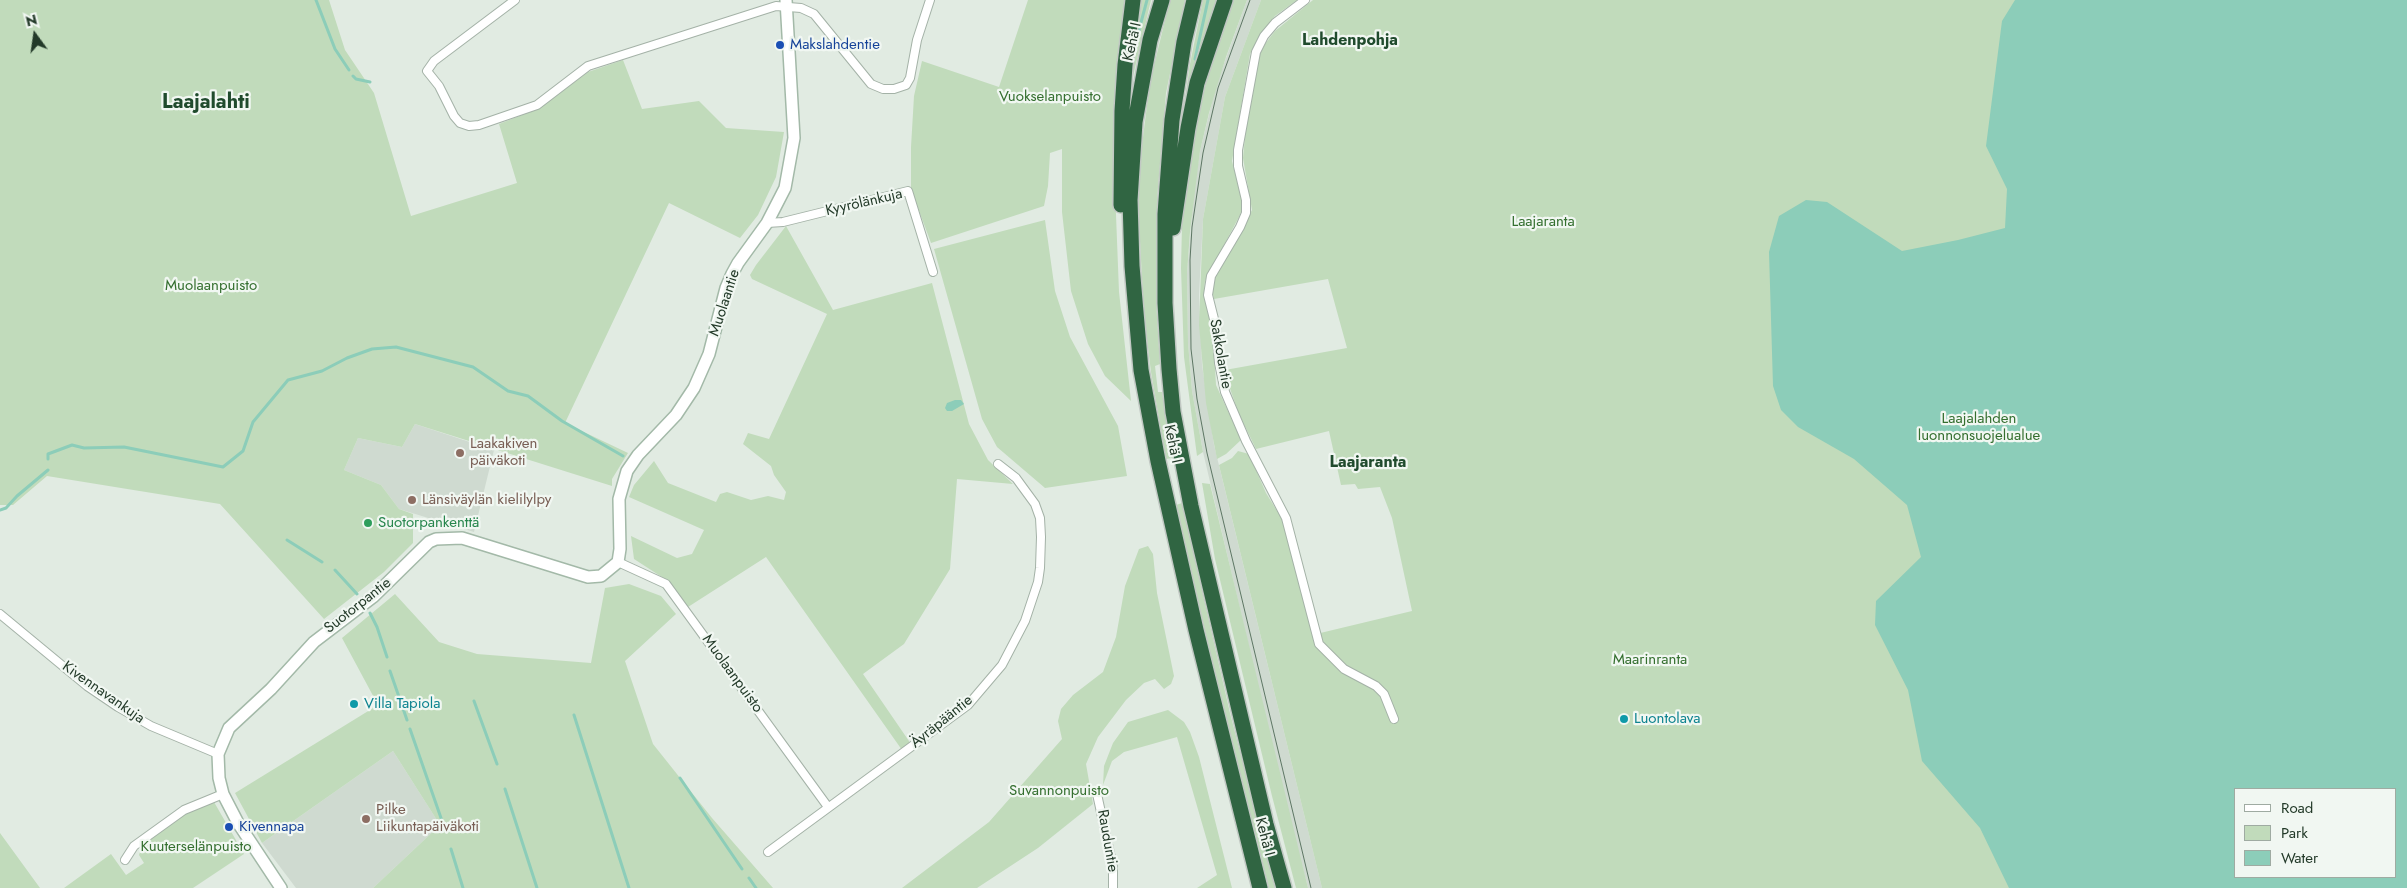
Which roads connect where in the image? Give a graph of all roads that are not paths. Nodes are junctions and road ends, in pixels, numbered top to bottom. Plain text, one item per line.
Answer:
1 (515, 0) edge
2 (930, 0) edge
3 (1133, 0) edge
4 (1162, 0) edge
5 (1194, 0) edge
6 (1225, 0) edge
7 (1305, 0) edge
8 (786, 3) edge
9 (767, 223) junction
10 (1132, 266) junction
11 (1164, 268) junction
12 (933, 272) dead end
13 (998, 464) dead end
14 (618, 562) junction
15 (0, 614) edge
16 (1394, 719) dead end
17 (218, 754) junction
18 (223, 794) junction
19 (1097, 794) dead end
20 (828, 807) junction
21 (768, 852) dead end
22 (125, 860) dead end
23 (281, 888) edge
24 (1112, 888) edge
25 (1260, 888) edge
26 (1284, 888) edge

1 - 8 street
2 - 8 street
3 - 10 highway
4 - 10 highway, Kehä I
5 - 11 highway, Kehä I
6 - 11 highway
7 - 16 street, Sakkolantie
8 - 9 street, Muolaantie
9 - 12 street, Kyyrölänkuja
9 - 14 street, Muolaantie
10 - 25 highway, Kehä I
11 - 26 highway, Kehä I
13 - 20 street, Äyräpääntie
14 - 17 street, Suotorpantie
14 - 20 street, Muolaanpuisto
15 - 17 street, Kivennavankuja
17 - 18 street
18 - 22 street
18 - 23 street
19 - 24 street, Rauduntie
20 - 21 street, Äyräpääntie

